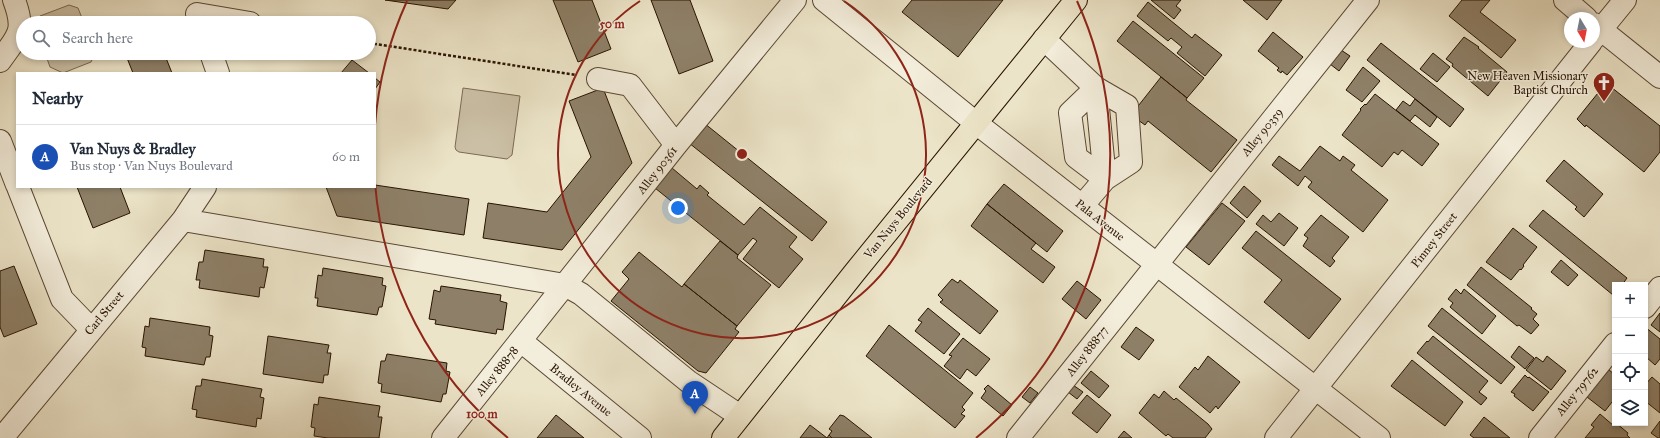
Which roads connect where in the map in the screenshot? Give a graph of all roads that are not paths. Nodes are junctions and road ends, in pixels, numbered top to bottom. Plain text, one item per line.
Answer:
1 (14, 0) edge
2 (795, 0) edge
3 (824, 0) edge
4 (1076, 0) edge
5 (1368, 0) edge
6 (1565, 0) edge
7 (1625, 0) edge
8 (196, 12) edge
9 (1576, 12) edge
10 (20, 16) edge
11 (216, 16) edge
12 (1600, 23) edge
13 (1600, 35) edge
14 (16, 38) edge
15 (1044, 39) junction
16 (1579, 48) edge
17 (213, 60) edge
18 (0, 61) edge
19 (218, 72) edge
20 (1660, 77) edge
21 (598, 79) road end
22 (1096, 88) junction
23 (976, 123) junction
24 (0, 141) edge
25 (676, 145) junction
26 (1105, 178) junction
27 (16, 183) edge
28 (18, 188) edge
29 (204, 188) edge
30 (1082, 206) junction
31 (183, 220) junction
32 (1157, 264) junction
33 (565, 285) junction
34 (1660, 288) edge
35 (1648, 303) edge
36 (91, 329) junction
37 (521, 341) junction
38 (1612, 348) edge
39 (1316, 388) junction
40 (740, 416) junction
41 (2, 438) edge
42 (443, 438) edge
43 (640, 438) edge
44 (723, 438) edge
45 (1018, 438) edge
46 (1276, 438) edge
47 (1379, 438) edge
48 (1540, 438) edge

1 - 10 street
2 - 25 street, Alley 90361
3 - 23 street, Pala Avenue
4 - 15 main road, Van Nuys Boulevard
5 - 32 street, Alley 90359
6 - 9 street
7 - 12 street, Pinney Street
8 - 11 street
13 - 20 street
14 - 18 street
15 - 22 street
15 - 23 main road, Van Nuys Boulevard
16 - 39 street, Pinney Street
17 - 19 street
21 - 25 street
22 - 26 street
22 - 26 street
23 - 30 street, Pala Avenue
23 - 40 main road, Van Nuys Boulevard
24 - 27 street
25 - 33 street, Alley 90361
26 - 30 street
28 - 36 street
29 - 31 street, Carl Street
30 - 32 street, Pala Avenue
31 - 33 street
31 - 36 street, Carl Street
32 - 39 street, Pala Avenue
32 - 45 street, Alley 88877
33 - 37 street, Alley 90361
33 - 40 street
34 - 35 street
36 - 41 street, Carl Street
37 - 42 street, Alley 88878
37 - 43 street, Bradley Avenue
38 - 48 street, Alley 79762
39 - 46 street, Pinney Street
39 - 47 street, Pala Avenue
40 - 44 main road, Van Nuys Boulevard

